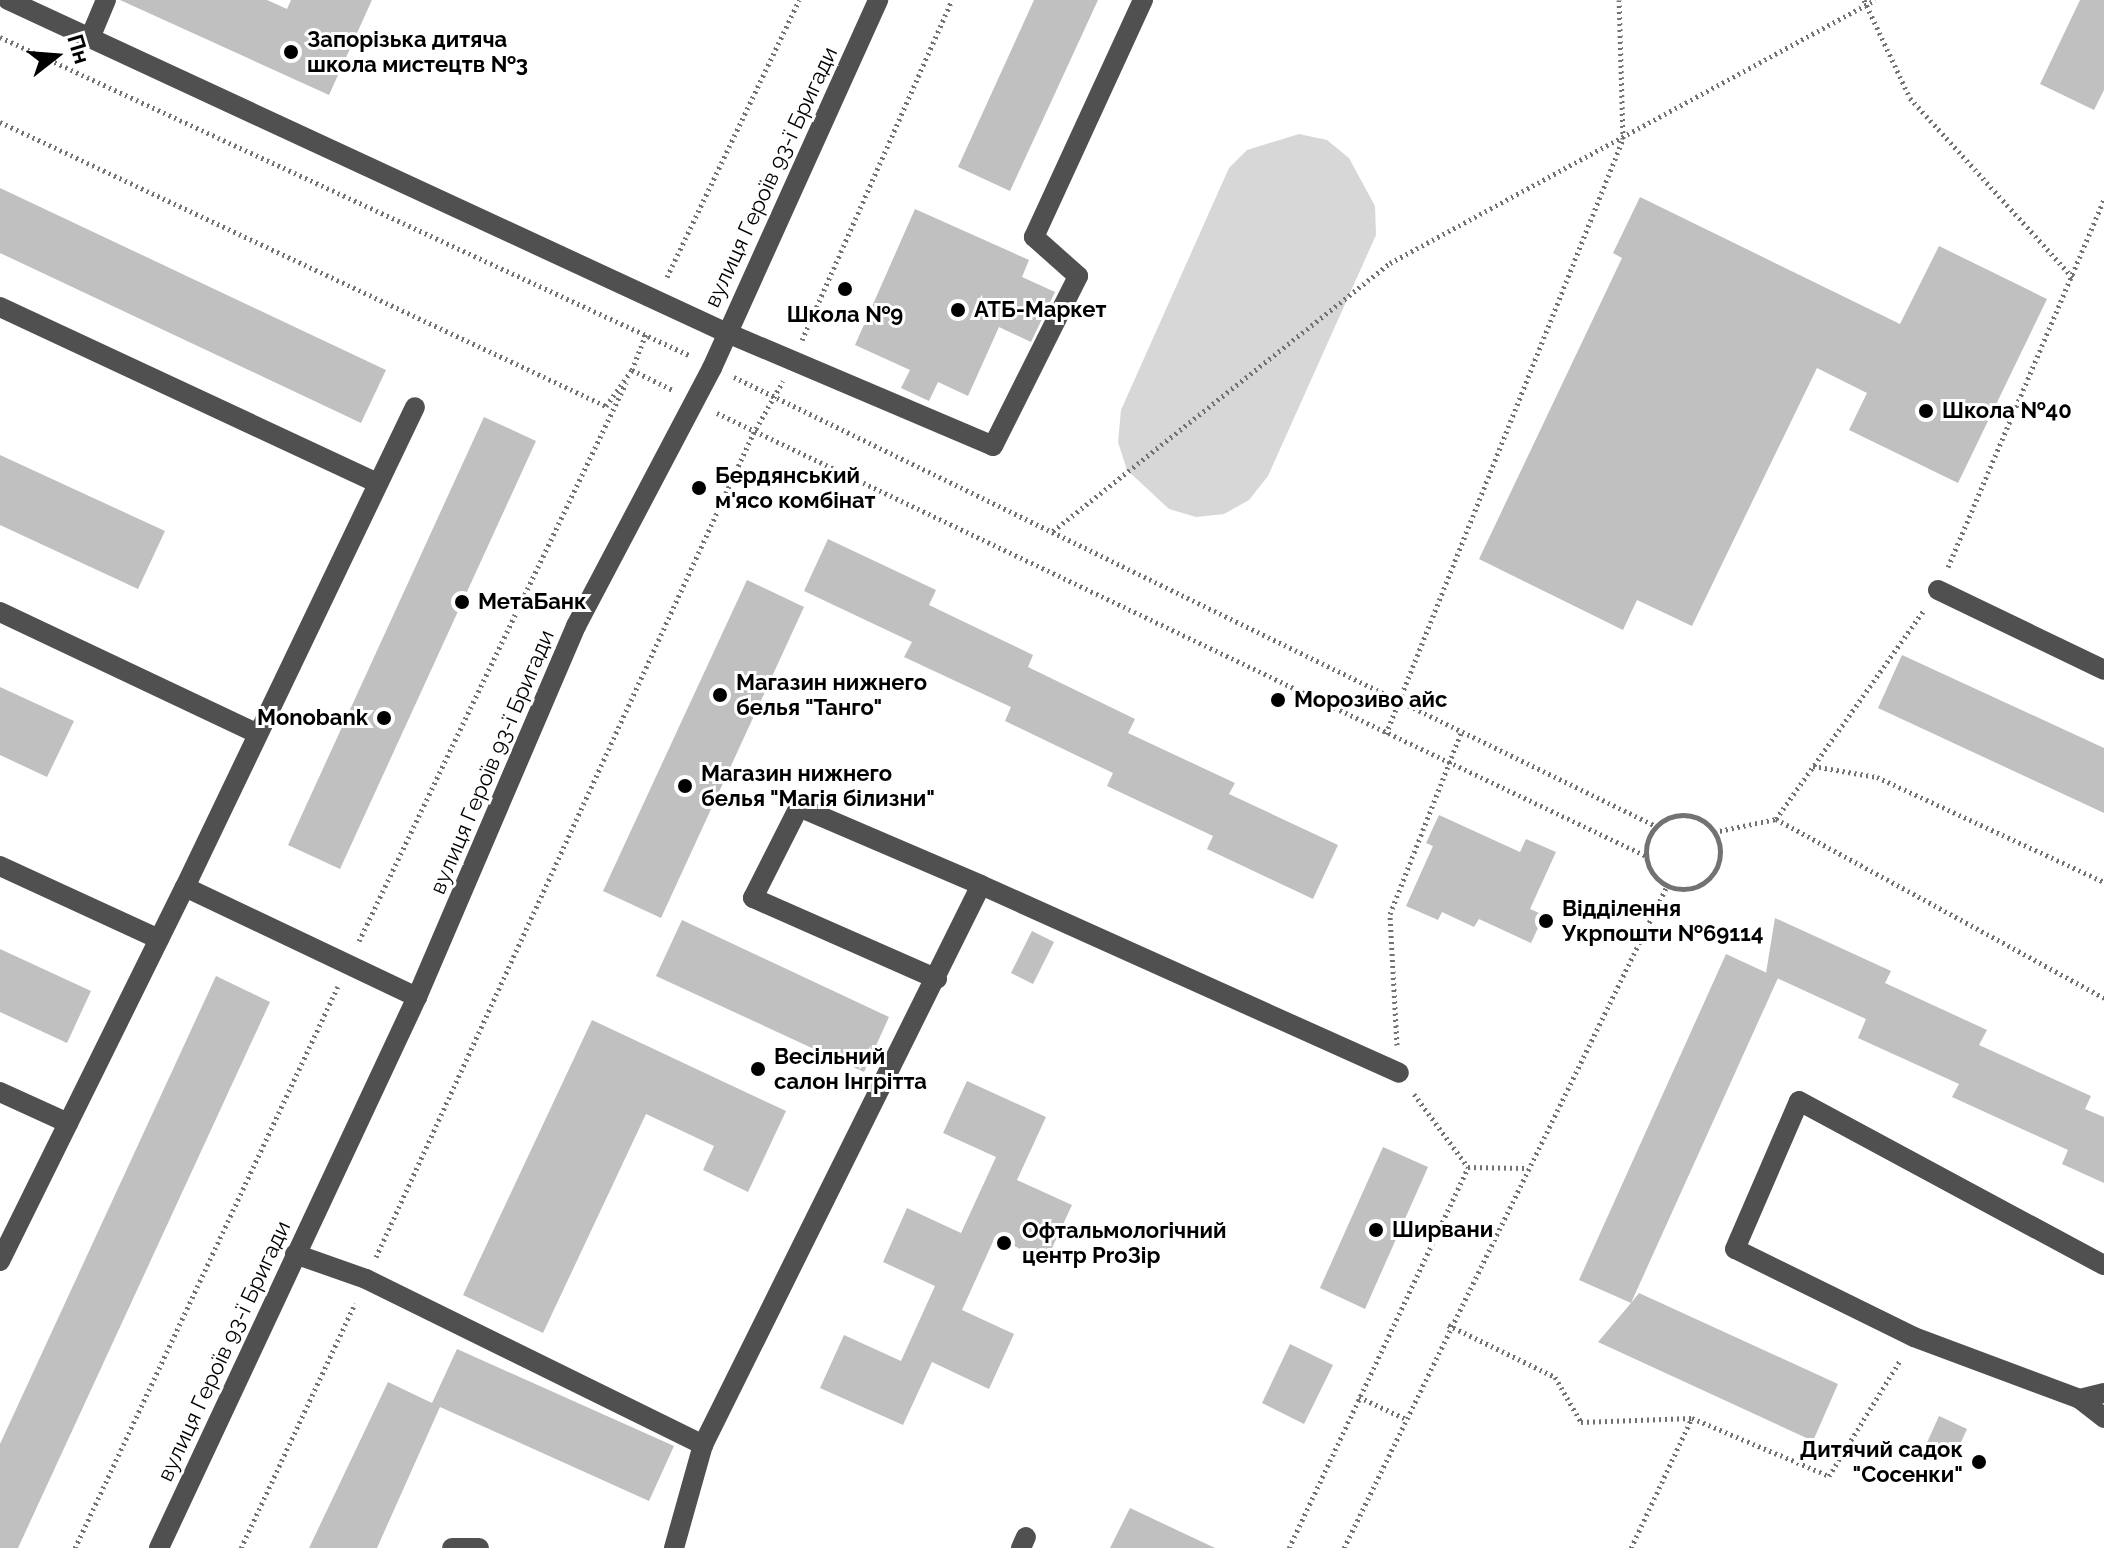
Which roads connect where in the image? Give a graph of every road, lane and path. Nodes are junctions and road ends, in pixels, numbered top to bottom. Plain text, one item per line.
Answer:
1 (8, 0) edge
2 (106, 0) edge
3 (799, 0) edge
4 (878, 0) edge
5 (952, 0) edge
6 (1143, 0) edge
7 (1619, 0) edge
8 (1875, 0) edge
9 (1865, 2) edge
10 (0, 37) edge
11 (90, 38) junction
12 (0, 122) edge
13 (1623, 139) junction
14 (2104, 200) edge
15 (2073, 278) junction
16 (658, 297) junction
17 (0, 307) edge
18 (647, 332) junction
19 (725, 332) junction
20 (793, 360) junction
21 (712, 368) junction
22 (632, 370) junction
23 (776, 395) junction
24 (695, 400) junction
25 (415, 407) dead end
26 (753, 434) junction
27 (378, 483) junction
28 (1053, 531) junction
29 (1938, 590) junction
30 (0, 612) edge
31 (2104, 670) edge
32 (1394, 700) junction
33 (1461, 733) junction
34 (258, 734) junction
35 (1386, 734) junction
36 (1450, 766) junction
37 (1813, 766) junction
38 (1776, 819) junction
39 (1656, 826) junction
40 (1714, 832) junction
41 (1646, 856) junction
42 (0, 866) edge
43 (2104, 882) edge
44 (981, 885) junction
45 (1667, 886) junction
46 (185, 887) junction
47 (159, 939) junction
48 (349, 962) junction
49 (937, 979) junction
50 (417, 997) junction
51 (2104, 998) edge
52 (1399, 1073) junction
53 (0, 1092) edge
54 (68, 1123) junction
55 (1468, 1167) junction
56 (1525, 1168) junction
57 (295, 1254) junction
58 (0, 1261) edge
59 (2104, 1265) edge
60 (366, 1279) junction
61 (1448, 1325) junction
62 (1914, 1337) junction
63 (2104, 1393) edge
64 (1359, 1397) junction
65 (2080, 1399) junction
66 (1404, 1418) junction
67 (1692, 1418) junction
68 (2104, 1418) edge
69 (703, 1445) junction
70 (75, 1548) edge
71 (159, 1548) edge
72 (241, 1548) edge
73 (452, 1548) edge
74 (479, 1548) edge
75 (674, 1548) edge
76 (1289, 1548) edge
77 (1344, 1548) edge
78 (1631, 1548) edge

1 - 11 street
2 - 11 street
3 - 16 path
4 - 19 street, вулиця Героїв 93-ї Бригади
5 - 20 path
6 - 20 street
7 - 13 path
8 - 9 path
9 - 13 path
9 - 15 path
10 - 18 path
11 - 16 street
12 - 22 path
13 - 28 path
13 - 32 path
14 - 15 path
15 - 29 path
16 - 18 path
16 - 19 street
17 - 27 street
18 - 21 path
18 - 22 path
19 - 20 street
19 - 21 street, вулиця Героїв 93-ї Бригади
20 - 23 path
21 - 23 path
21 - 24 street, вулиця Героїв 93-ї Бригади
22 - 24 path
22 - 48 path
23 - 26 path
23 - 28 path
24 - 26 path
24 - 50 street, вулиця Героїв 93-ї Бригади
25 - 27 street
26 - 35 path
26 - 60 path
27 - 34 street
28 - 32 path
29 - 31 street
29 - 37 path
30 - 34 street
32 - 33 path
32 - 35 path
33 - 36 path
33 - 39 path
34 - 46 street
35 - 36 path
36 - 41 path
36 - 52 path
37 - 38 path
37 - 43 path
38 - 40 path
38 - 51 path
39 - 40 path
39 - 41 path
40 - 45 path
41 - 45 path
42 - 47 street
44 - 49 street
44 - 49 street
44 - 52 street
45 - 56 path
46 - 47 street
46 - 48 street
47 - 54 street
48 - 50 street
48 - 70 path
49 - 69 street
50 - 57 street, вулиця Героїв 93-ї Бригади
52 - 55 path
53 - 54 street
54 - 58 street
55 - 56 path
55 - 64 path
56 - 61 path
57 - 60 street
57 - 71 street, вулиця Героїв 93-ї Бригади
59 - 62 street
60 - 69 street
60 - 72 path
61 - 66 path
61 - 67 path
62 - 65 street
62 - 67 path
63 - 65 street
64 - 66 path
64 - 76 path
65 - 68 street
66 - 77 path
67 - 78 path
69 - 75 street
73 - 74 street

